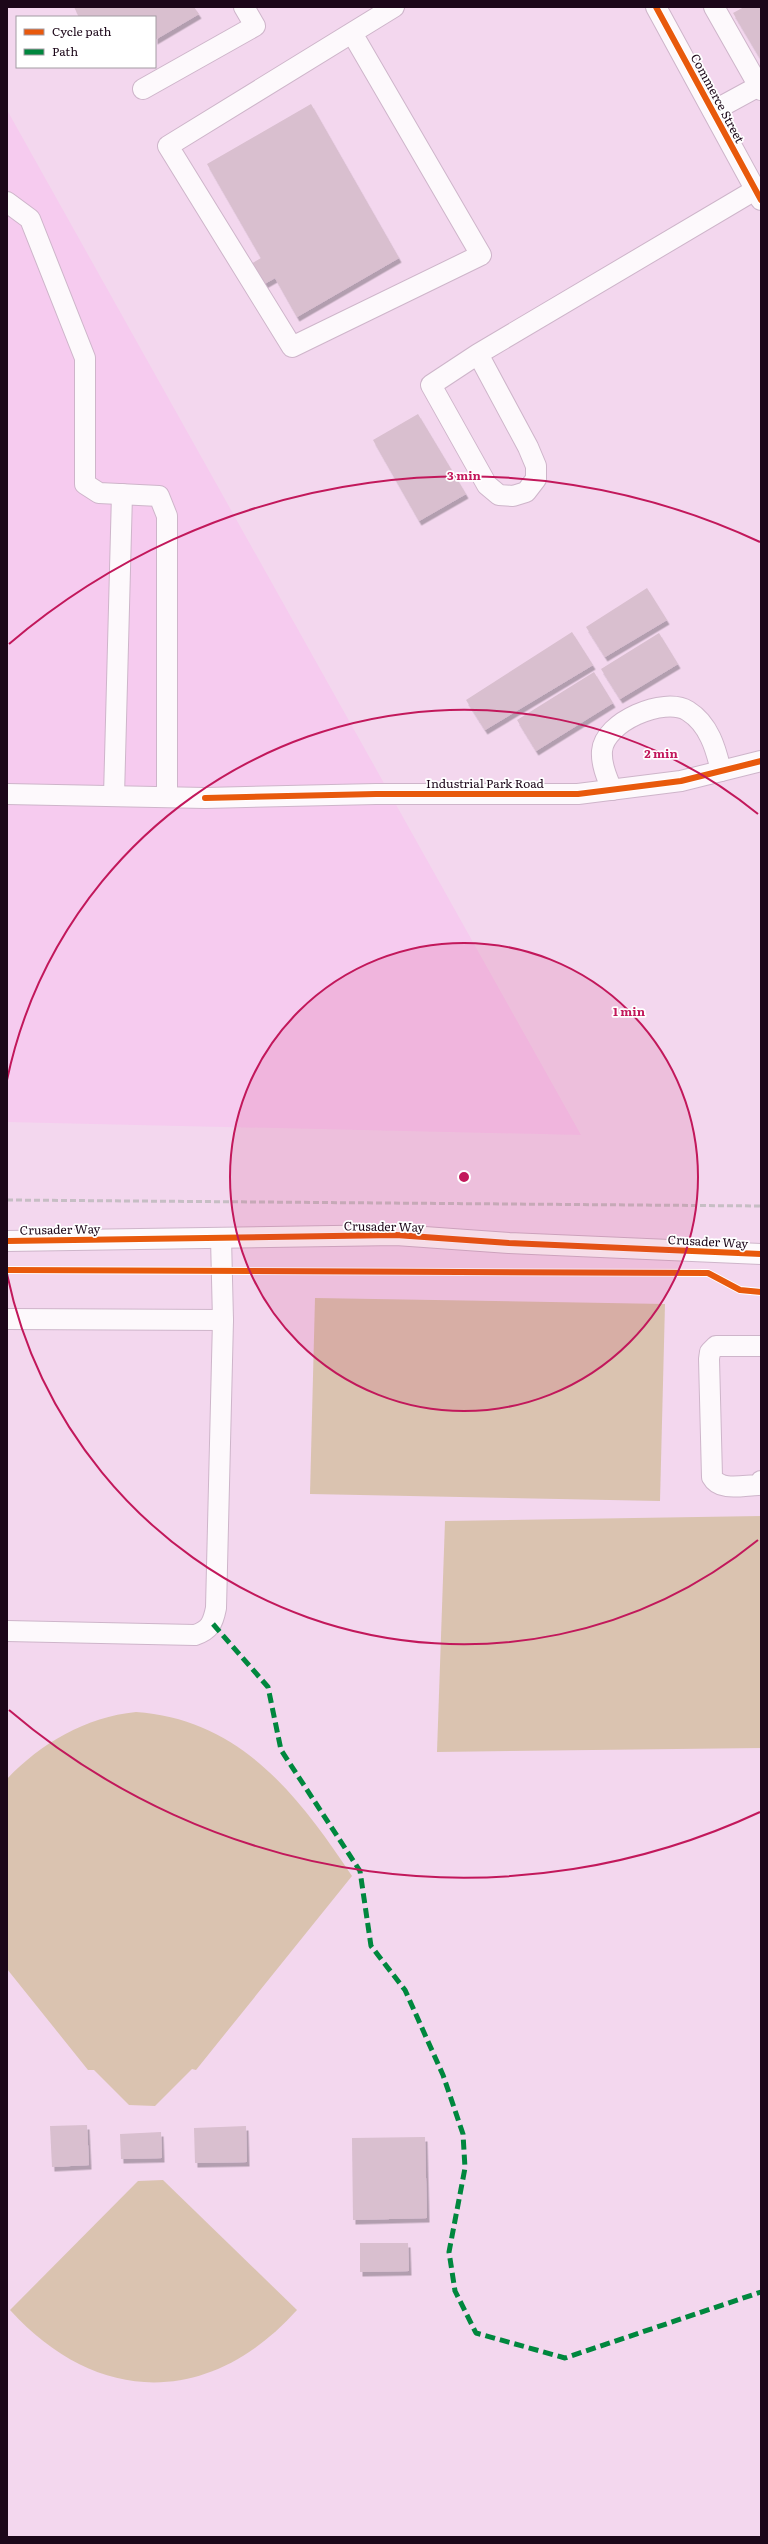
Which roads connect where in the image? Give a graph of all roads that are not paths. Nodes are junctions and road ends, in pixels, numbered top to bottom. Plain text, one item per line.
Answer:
1 (244, 7) edge
2 (394, 7) edge
3 (656, 7) edge
4 (714, 7) edge
5 (352, 32) junction
6 (760, 88) edge
7 (143, 89) dead end
8 (713, 111) junction
9 (758, 195) edge
10 (7, 202) edge
11 (478, 354) junction
12 (122, 494) junction
13 (761, 761) edge
14 (721, 771) junction
15 (612, 790) junction
16 (7, 794) edge
17 (114, 796) junction
18 (167, 797) junction
19 (221, 1238) junction
20 (7, 1241) edge
21 (761, 1258) edge
22 (7, 1319) edge
23 (223, 1320) junction
24 (761, 1346) edge
25 (761, 1481) edge
26 (7, 1631) edge

1 - 7 street
2 - 5 street
3 - 8 street, Commerce Street
4 - 6 street
5 - 5 street
6 - 8 street
8 - 9 street, Commerce Street
9 - 11 street
10 - 12 street
11 - 11 street
12 - 17 street
12 - 18 street
13 - 14 street, Industrial Park Road
14 - 15 street, Industrial Park Road
14 - 15 street
15 - 18 street, Industrial Park Road
16 - 17 street, Industrial Park Road
17 - 18 street, Industrial Park Road
19 - 20 street, Crusader Way
19 - 21 street, Crusader Way
19 - 23 street
22 - 23 street
23 - 26 street
24 - 25 street

